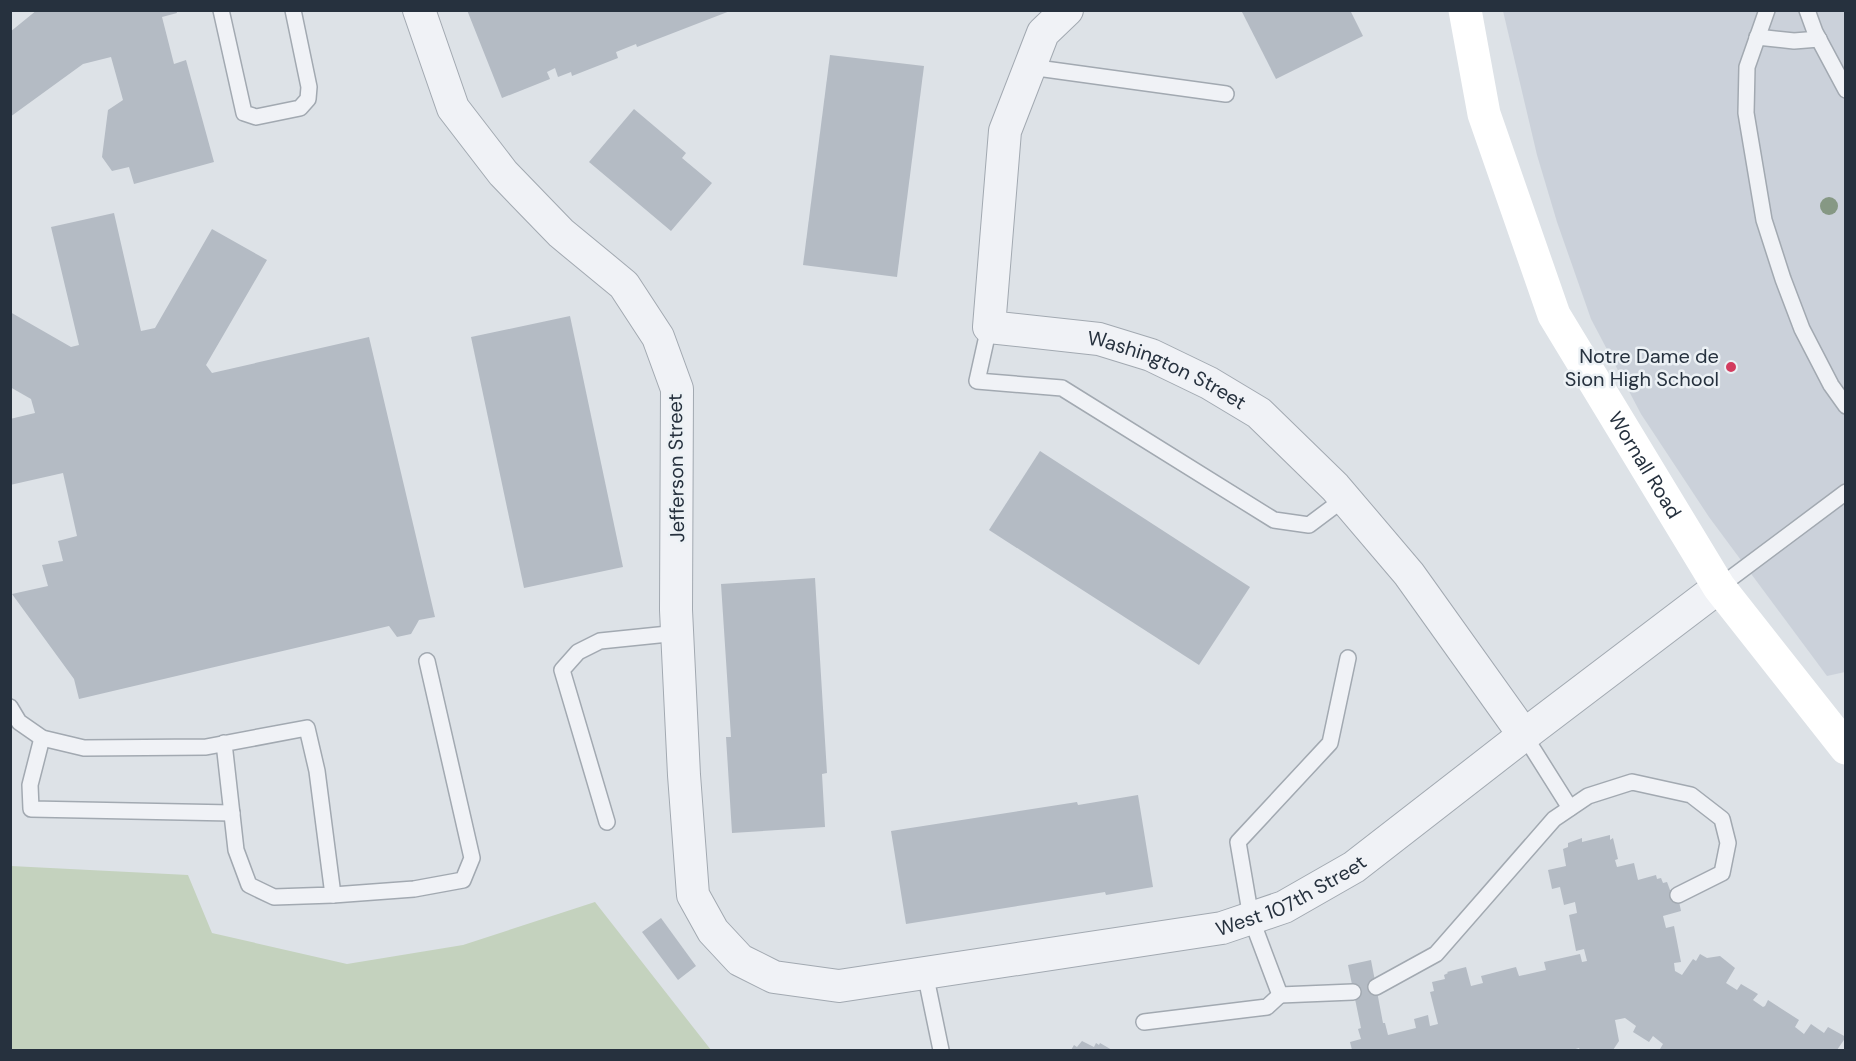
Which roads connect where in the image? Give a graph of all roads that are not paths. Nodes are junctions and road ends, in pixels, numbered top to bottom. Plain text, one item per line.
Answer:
1 (221, 10) edge
2 (293, 10) edge
3 (419, 10) edge
4 (1066, 10) edge
5 (1465, 10) edge
6 (1767, 10) edge
7 (1807, 10) edge
8 (1757, 37) junction
9 (1819, 39) junction
10 (1030, 67) junction
11 (1845, 90) edge
12 (1226, 94) dead end
13 (989, 327) junction
14 (1845, 406) edge
15 (1845, 492) edge
16 (1345, 498) junction
17 (1719, 587) junction
18 (678, 633) junction
19 (1348, 658) dead end
20 (427, 661) dead end
21 (10, 707) edge
22 (1524, 735) junction
23 (42, 738) junction
24 (224, 743) junction
25 (1845, 748) edge
26 (1570, 808) junction
27 (232, 813) junction
28 (607, 822) dead end
29 (333, 895) junction
30 (1678, 895) dead end
31 (1251, 918) junction
32 (925, 973) junction
33 (774, 977) joint
34 (1376, 987) dead end
35 (1353, 992) dead end
36 (1281, 995) junction
37 (1144, 1022) dead end
38 (941, 1050) edge

1 - 2 lane
3 - 18 street, Jefferson Street
4 - 10 street
5 - 17 main road, Wornall Road
6 - 8 lane
7 - 9 lane
8 - 9 lane
8 - 14 lane
9 - 11 lane
10 - 12 lane
10 - 13 street
13 - 16 street, Washington Street
13 - 16 lane
15 - 17 lane
16 - 22 street, Washington Street
17 - 22 street, West 107th Street
17 - 25 main road, Wornall Road
18 - 28 lane
18 - 33 street, Jefferson Street
19 - 31 lane
20 - 29 lane
21 - 23 lane
22 - 26 lane
22 - 31 street, West 107th Street
23 - 24 lane
23 - 27 lane
24 - 27 lane
24 - 29 lane
26 - 30 lane
26 - 34 lane
27 - 29 lane
31 - 32 street, West 107th Street
31 - 36 lane
32 - 33 street, West 107th Street
32 - 38 lane
35 - 36 lane
36 - 37 lane

